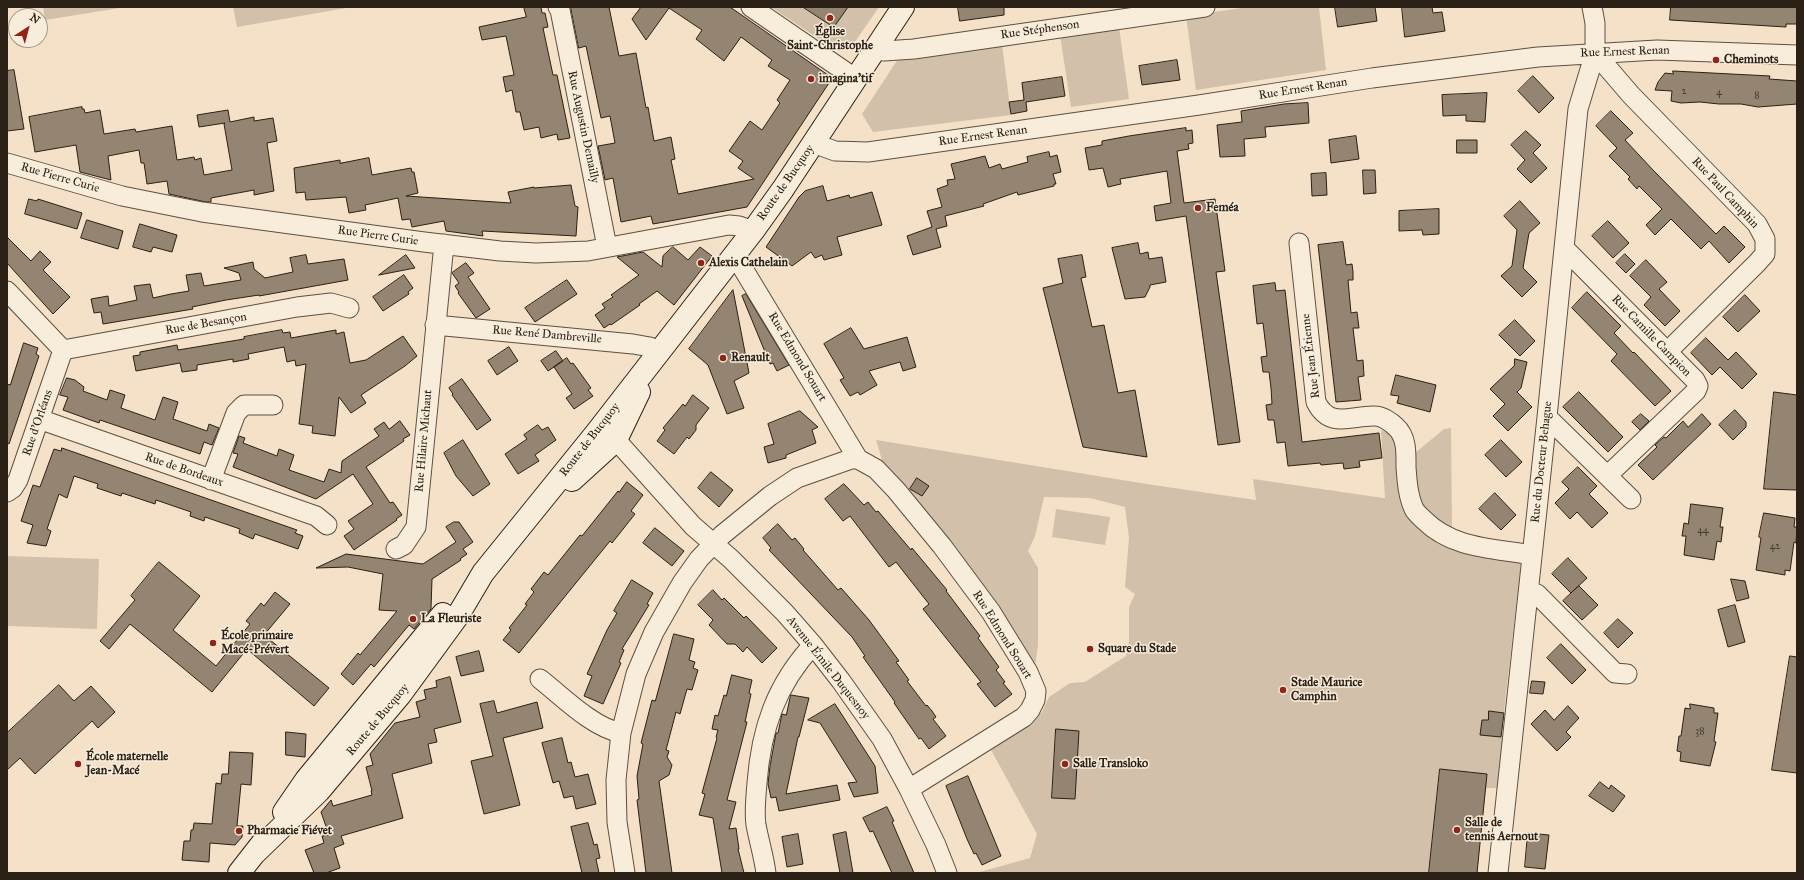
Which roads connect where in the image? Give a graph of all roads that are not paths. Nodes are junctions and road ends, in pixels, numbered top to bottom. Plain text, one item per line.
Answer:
1 (558, 7) edge
2 (751, 7) edge
3 (903, 7) edge
4 (1205, 7) edge
5 (1592, 7) edge
6 (876, 48) junction
7 (1595, 53) junction
8 (1797, 55) edge
9 (856, 78) junction
10 (813, 143) junction
11 (7, 163) edge
12 (752, 231) junction
13 (1299, 243) dead end
14 (444, 244) junction
15 (607, 247) junction
16 (1564, 248) junction
17 (732, 259) junction
18 (7, 291) edge
19 (348, 308) dead end
20 (435, 325) junction
21 (63, 350) junction
22 (658, 352) junction
23 (1667, 352) junction
24 (273, 405) dead end
25 (1548, 417) junction
26 (39, 419) junction
27 (607, 436) junction
28 (858, 458) junction
29 (1608, 475) junction
30 (211, 480) junction
31 (7, 492) edge
32 (1631, 499) dead end
33 (327, 525) dead end
34 (713, 543) junction
35 (396, 549) dead end
36 (1532, 555) junction
37 (1529, 591) junction
38 (813, 645) junction
39 (1627, 674) dead end
40 (540, 679) dead end
41 (621, 733) junction
42 (909, 789) junction
43 (239, 873) edge
44 (625, 873) edge
45 (766, 873) edge
46 (947, 873) edge
47 (1498, 873) edge

1 - 15 street, Rue Augustin Demailly
2 - 9 street
3 - 6 main road, Route de Bucquoy
4 - 6 street, Rue Stéphenson
5 - 7 street, Rue du Docteur Behague
6 - 9 main road, Route de Bucquoy
7 - 8 street, Rue Ernest Renan
7 - 10 street, Rue Ernest Renan
7 - 16 street, Rue du Docteur Behague
7 - 23 street, Rue Paul Camphin
9 - 10 main road, Route de Bucquoy
10 - 12 main road, Route de Bucquoy
11 - 14 street, Rue Pierre Curie
12 - 15 street, Rue Pierre Curie
12 - 17 main road, Route de Bucquoy
13 - 36 street, Rue Jean Étienne
14 - 15 street, Rue Pierre Curie
14 - 20 street, Rue Hilaire Michaut
16 - 23 street, Rue Camille Campion
16 - 25 street, Rue du Docteur Behague
17 - 22 main road, Route de Bucquoy
17 - 28 street, Rue Edmond Souart
18 - 21 street
19 - 21 street, Rue de Besançon
20 - 22 street, Rue René Dambreville
20 - 35 street, Rue Hilaire Michaut
21 - 26 street, Rue d'Orléans
22 - 27 main road, Route de Bucquoy
22 - 27 main road, Route de Bucquoy
23 - 29 street, Rue Camille Campion
24 - 30 street
25 - 29 street
25 - 36 street, Rue du Docteur Behague
26 - 30 street, Rue de Bordeaux
26 - 31 street, Rue d'Orléans
27 - 34 street, Avenue Émile Duquesnoy
27 - 43 main road, Route de Bucquoy
28 - 34 street
28 - 42 street, Rue Edmond Souart
29 - 32 street
30 - 33 street, Rue de Bordeaux
34 - 38 street, Avenue Émile Duquesnoy
34 - 41 street
36 - 37 street, Rue du Docteur Behague
37 - 39 street
37 - 47 street, Rue du Docteur Behague
38 - 42 street, Avenue Émile Duquesnoy
38 - 45 street
40 - 41 street
41 - 44 street
42 - 46 street, Avenue Émile Duquesnoy

